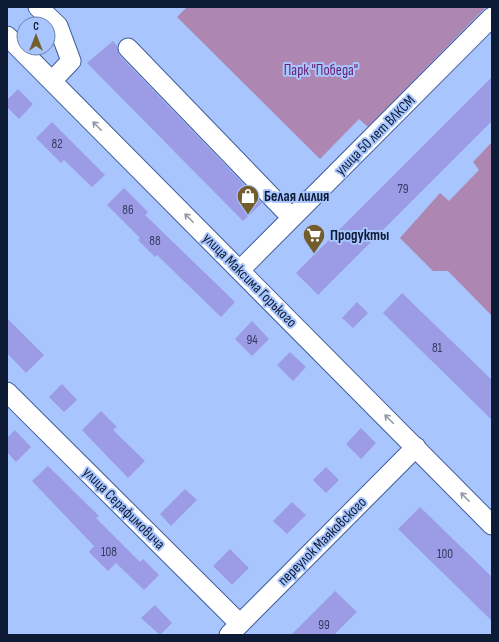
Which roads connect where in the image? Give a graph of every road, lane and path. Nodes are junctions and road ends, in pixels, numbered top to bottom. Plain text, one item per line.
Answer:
1 (38, 7) edge
2 (492, 17) edge
3 (7, 36) edge
4 (128, 48) dead end
5 (52, 81) junction
6 (292, 218) junction
7 (240, 270) junction
8 (7, 392) edge
9 (416, 447) junction
10 (492, 525) edge
11 (234, 630) edge

1 - 5 street
2 - 6 street, улица 50 лет ВЛКСМ
3 - 5 street, улица Максима Горького
4 - 6 street
7 -> 5 street, улица Максима Горького
6 - 7 street, улица 50 лет ВЛКСМ
9 -> 7 street, улица Максима Горького
8 - 11 street, улица Серафимовича
10 -> 9 street, улица Максима Горького
9 - 11 street, переулок Маяковского

